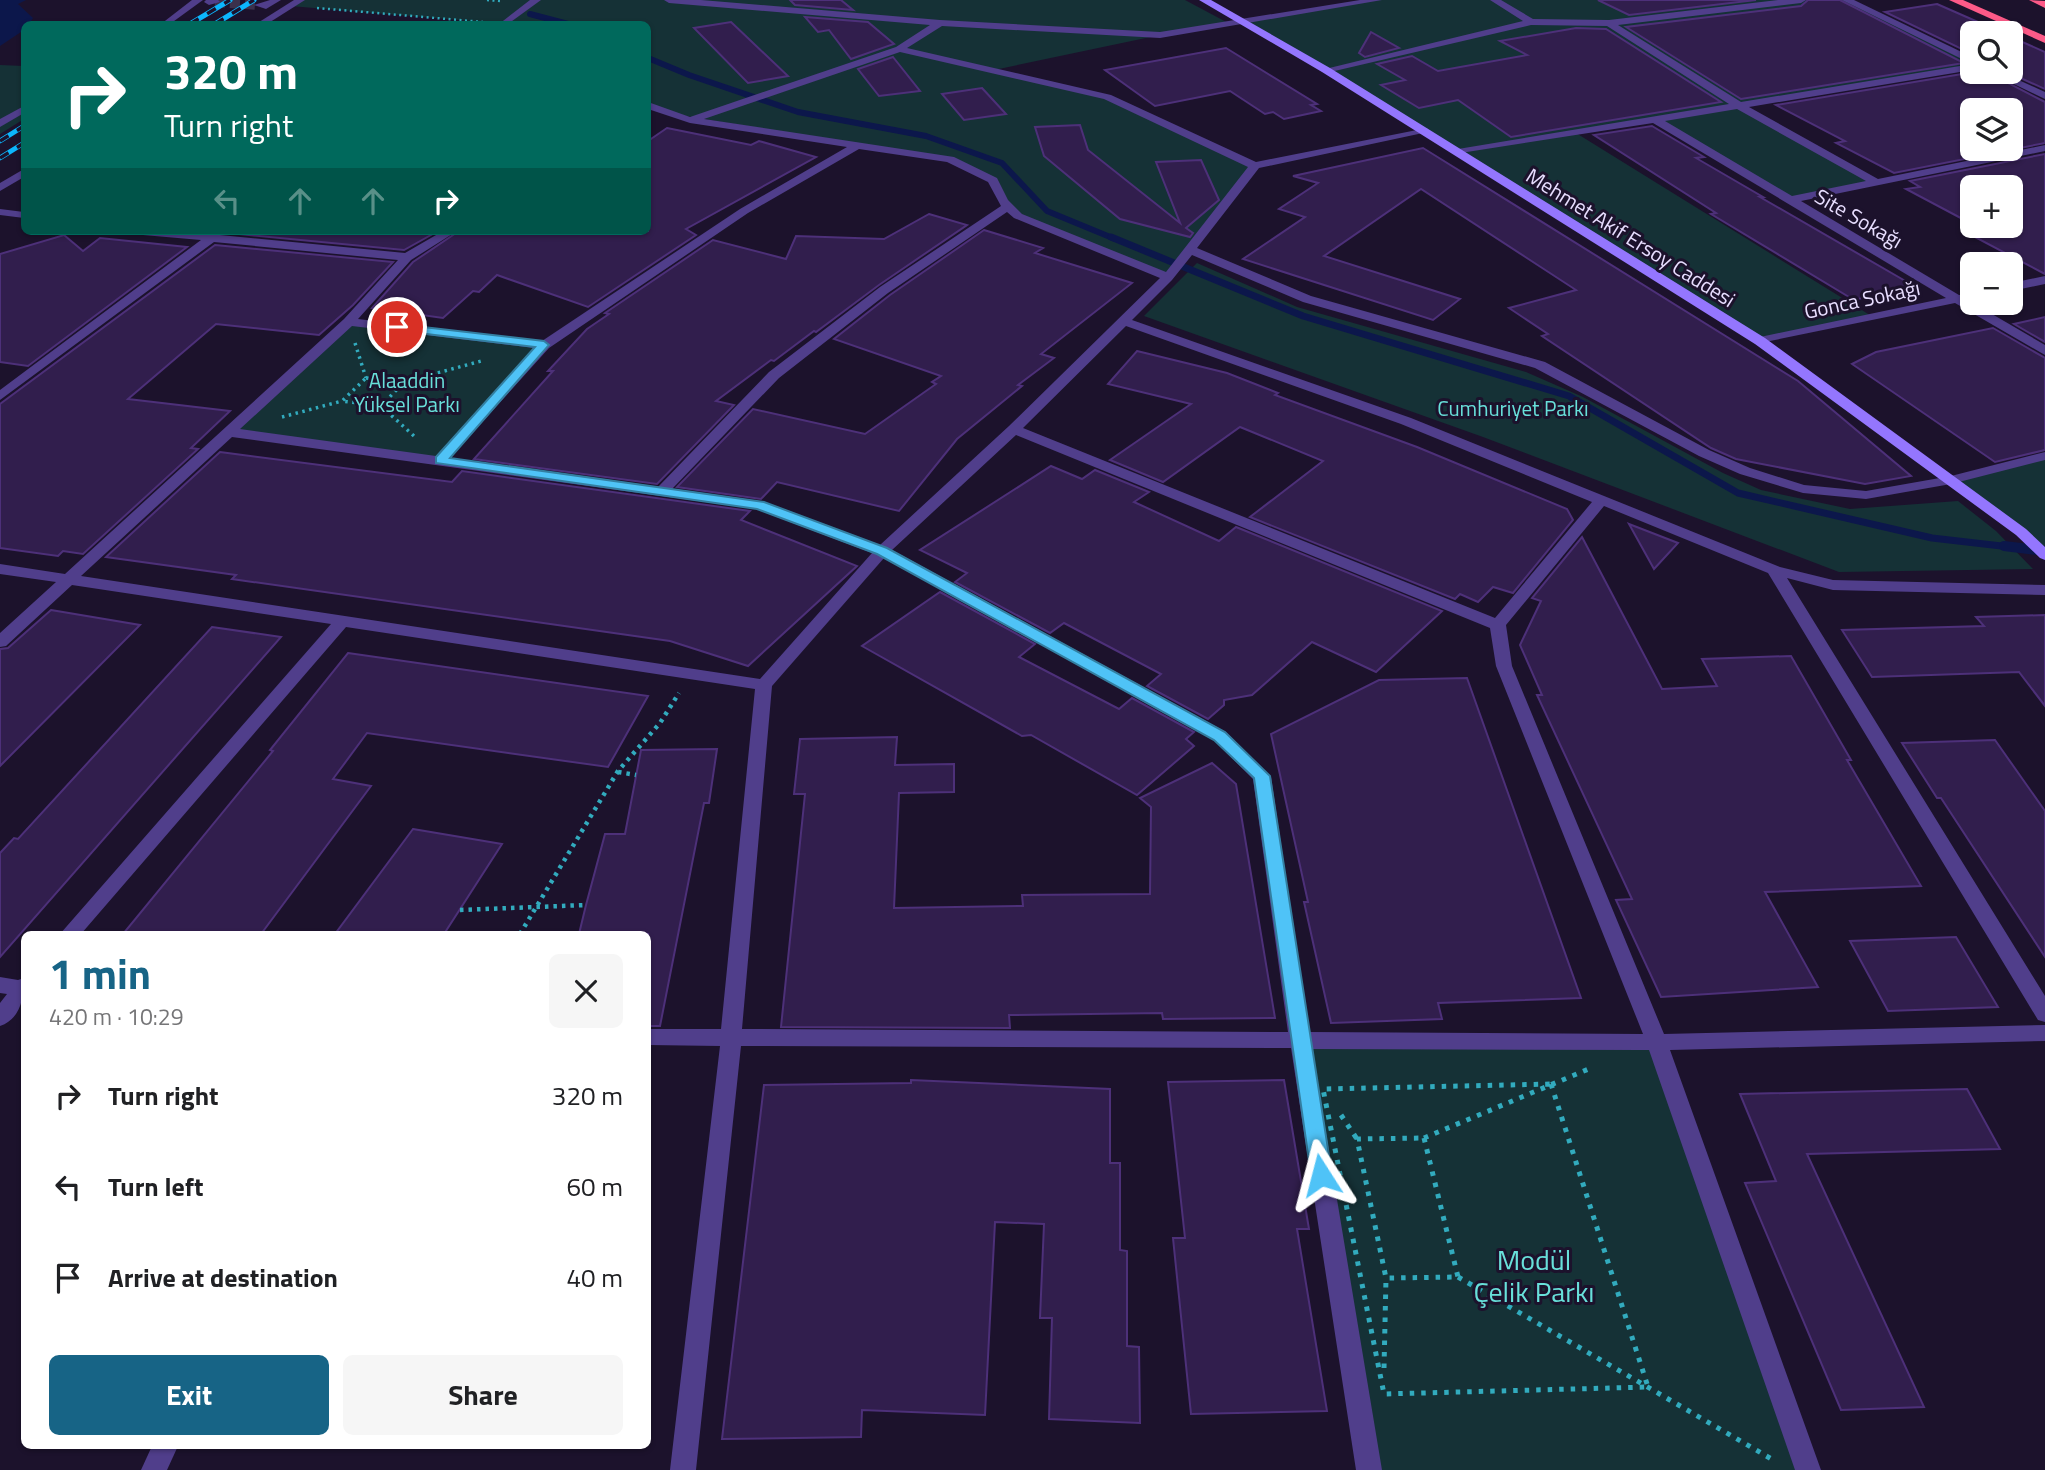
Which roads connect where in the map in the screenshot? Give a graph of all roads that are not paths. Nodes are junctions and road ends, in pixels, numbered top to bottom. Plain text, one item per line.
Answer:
1 (198, 0) edge
2 (276, 0) edge
3 (300, 0) edge
4 (536, 0) edge
5 (669, 0) edge
6 (1205, 0) edge
7 (1377, 0) edge
8 (1495, 0) edge
9 (1801, 0) edge
10 (1847, 0) edge
11 (1954, 0) edge
12 (2034, 0) edge
13 (259, 5) dead end
14 (2045, 5) edge
15 (169, 21) edge
16 (266, 21) edge
17 (509, 21) edge
18 (1244, 22) junction
19 (1531, 22) junction
20 (940, 23) junction
21 (1609, 23) junction
22 (2045, 40) edge
23 (900, 49) junction
24 (1960, 55) edge
25 (1960, 69) edge
26 (1326, 70) junction
27 (2020, 84) edge
28 (2045, 96) edge
29 (1738, 105) junction
30 (651, 107) edge
31 (21, 111) edge
32 (661, 112) junction
33 (651, 117) edge
34 (1654, 119) junction
35 (690, 120) junction
36 (1, 123) edge
37 (1423, 130) junction
38 (858, 145) junction
39 (2045, 148) edge
40 (1458, 152) junction
41 (1255, 166) junction
42 (21, 174) edge
43 (1876, 182) junction
44 (0, 188) edge
45 (1790, 200) junction
46 (1008, 206) junction
47 (0, 212) edge
48 (21, 215) edge
49 (172, 235) edge
50 (445, 235) edge
51 (209, 240) junction
52 (1191, 250) junction
53 (407, 257) junction
54 (1168, 277) junction
55 (2045, 280) edge
56 (2023, 285) edge
57 (1960, 294) edge
58 (1960, 298) edge
59 (1992, 315) edge
60 (1124, 321) junction
61 (349, 322) junction
62 (1760, 341) junction
63 (544, 345) junction
64 (2045, 351) edge
65 (0, 396) edge
66 (1014, 429) junction
67 (228, 432) junction
68 (2045, 456) edge
69 (441, 460) junction
70 (1951, 480) junction
71 (663, 490) junction
72 (1602, 499) junction
73 (882, 551) junction
74 (2045, 555) edge
75 (0, 569) edge
76 (1774, 570) junction
77 (68, 578) junction
78 (2045, 590) edge
79 (343, 620) junction
80 (1498, 625) junction
81 (0, 642) edge
82 (764, 685) junction
83 (72, 931) edge
84 (0, 985) edge
85 (21, 988) edge
86 (21, 992) edge
87 (2045, 1014) edge
88 (0, 1018) edge
89 (2045, 1033) edge
90 (651, 1037) edge
91 (731, 1038) junction
92 (1300, 1041) junction
93 (1657, 1042) junction
94 (164, 1449) edge
95 (154, 1470) edge
96 (683, 1470) edge
97 (1369, 1470) edge
98 (1808, 1470) edge

1 - 15 street
2 - 13 street
3 - 16 street
4 - 17 street
5 - 20 street
6 - 18 main road, Mehmet Akif Ersoy Caddesi
7 - 18 street
8 - 19 street
9 - 21 street
10 - 24 street
11 - 22 highway
12 - 14 highway
18 - 20 street
18 - 26 main road, Mehmet Akif Ersoy Caddesi
19 - 21 street
19 - 26 street
20 - 23 street
21 - 29 street
23 - 35 street
23 - 41 street
25 - 29 street
26 - 37 main road, Mehmet Akif Ersoy Caddesi
27 - 28 street
29 - 34 street
29 - 43 street
30 - 32 street
31 - 36 street
32 - 33 street
32 - 35 street
34 - 40 street
34 - 45 street, Site Sokağı
35 - 38 street
37 - 40 main road, Mehmet Akif Ersoy Caddesi
37 - 41 street
38 - 46 street
38 - 63 street
39 - 43 street
40 - 62 main road, Mehmet Akif Ersoy Caddesi
41 - 52 street
42 - 44 street
43 - 45 street
45 - 57 street, Site Sokağı
46 - 54 street
46 - 71 street
47 - 48 street
49 - 51 street
50 - 53 street
51 - 53 street
51 - 65 street
52 - 54 street
52 - 70 street
53 - 61 street
54 - 60 street
55 - 56 street
58 - 62 street, Gonca Sokağı
59 - 64 street, Site Sokağı
60 - 66 street
60 - 72 street
61 - 63 street
61 - 67 street
62 - 70 main road, Mehmet Akif Ersoy Caddesi
63 - 69 street
66 - 73 street
66 - 80 street
67 - 69 street
67 - 77 street
68 - 70 street
69 - 71 street
70 - 74 main road, Mehmet Akif Ersoy Caddesi
71 - 73 street
72 - 76 street
72 - 80 street
73 - 82 street
73 - 92 street
75 - 77 street
76 - 78 street
76 - 87 street
77 - 79 street
77 - 81 street
79 - 82 street
79 - 83 street
80 - 93 street
82 - 91 street
84 - 85 street
86 - 88 street
89 - 93 street
90 - 91 street
91 - 92 street
91 - 96 street
92 - 93 street
92 - 97 street
93 - 98 street
94 - 95 street

